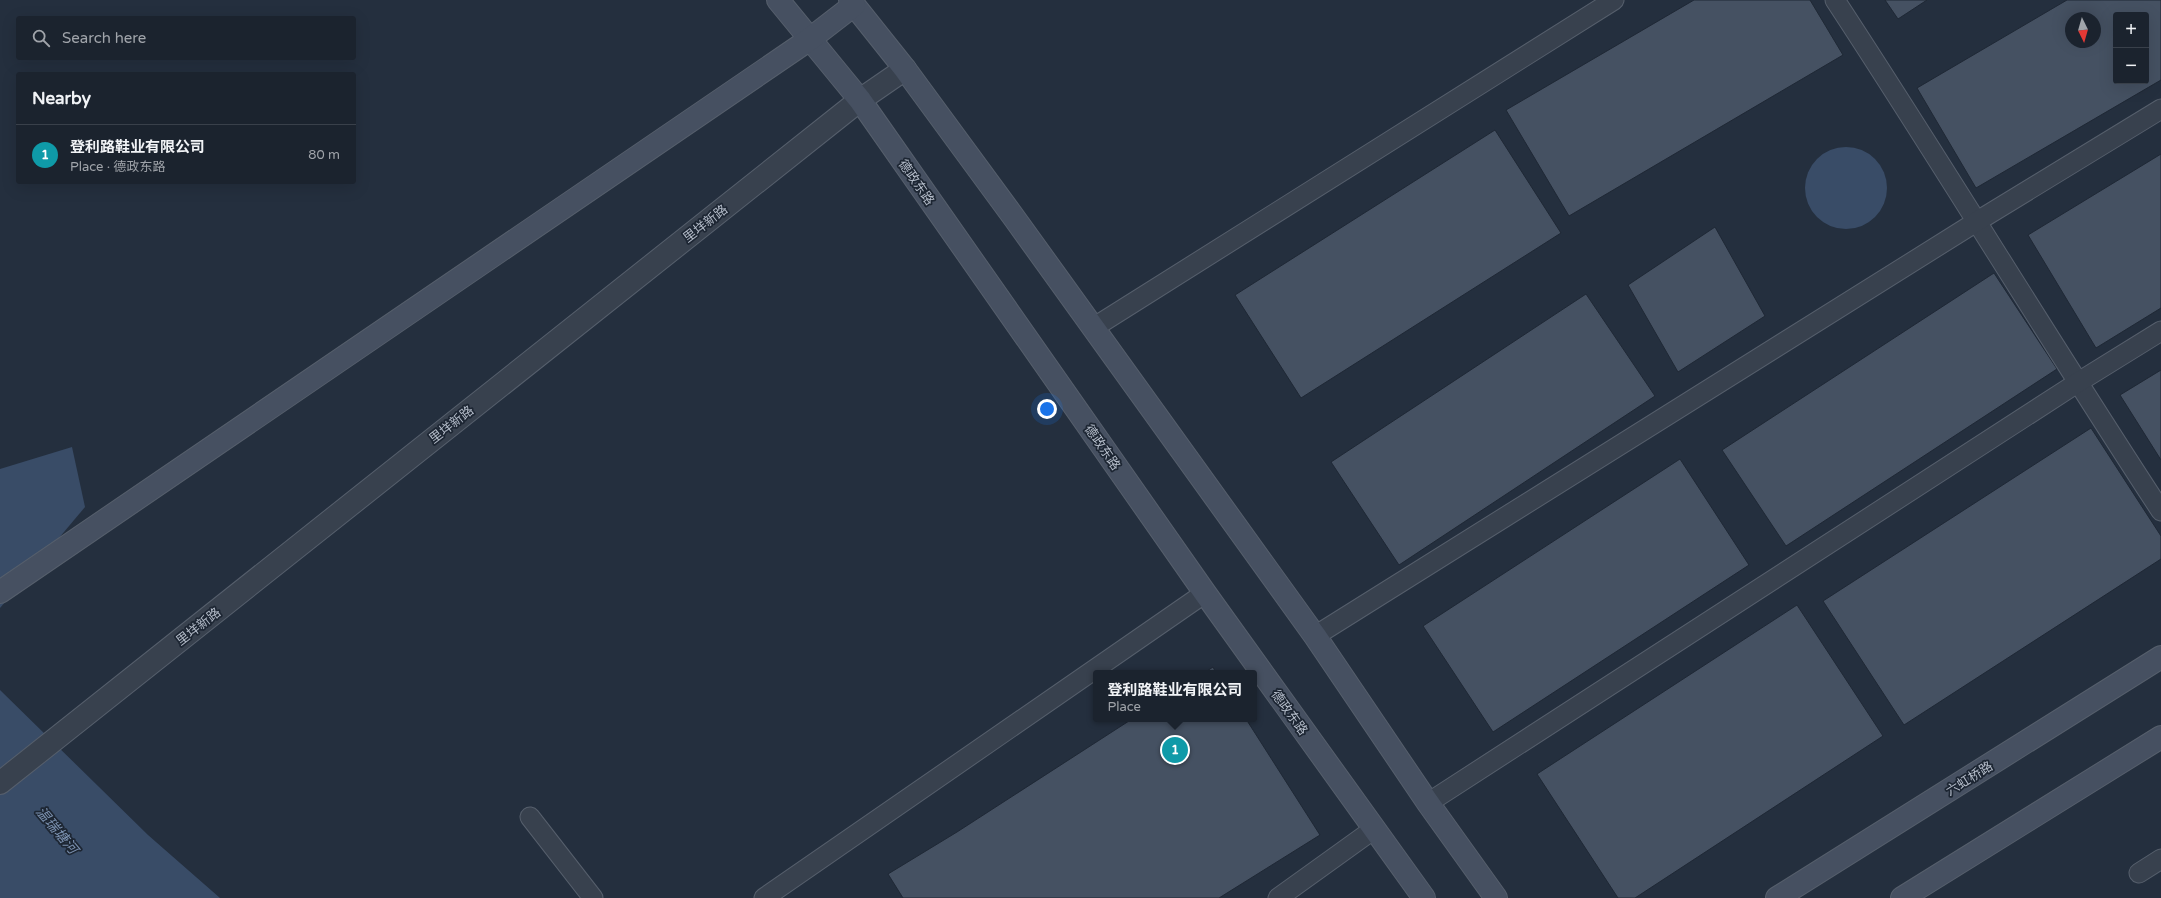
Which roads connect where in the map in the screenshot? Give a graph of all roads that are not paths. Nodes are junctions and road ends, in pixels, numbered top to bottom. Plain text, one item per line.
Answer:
1 (778, 0) edge
2 (1614, 0) edge
3 (1836, 0) edge
4 (852, 2) edge
5 (810, 39) junction
6 (905, 69) junction
7 (860, 100) junction
8 (2161, 109) edge
9 (1976, 222) junction
10 (1093, 328) junction
11 (2161, 331) edge
12 (2077, 383) junction
13 (2161, 511) edge
14 (5, 588) edge
15 (1205, 593) junction
16 (1315, 636) junction
17 (2161, 657) edge
18 (1093, 670) edge
19 (1094, 670) edge
20 (2161, 737) edge
21 (0, 783) edge
22 (1428, 803) junction
23 (530, 817) dead end
24 (1374, 829) junction
25 (2161, 859) edge
26 (2138, 873) dead end
27 (593, 898) edge
28 (764, 898) edge
29 (1278, 898) edge
30 (1424, 898) edge
31 (1496, 898) edge
32 (1777, 898) edge
33 (1902, 898) edge

1 - 5 main road, 德政东路
2 - 10 lane
3 - 9 lane
4 - 5 main road
4 - 6 main road
5 - 7 main road, 德政东路
5 - 14 main road
6 - 7 street, 里垟新路
6 - 10 main road
7 - 15 main road, 德政东路
7 - 21 street, 里垟新路
8 - 9 lane
9 - 12 lane
9 - 16 lane
10 - 16 main road
11 - 12 lane
12 - 13 lane
12 - 22 lane
15 - 19 lane
15 - 24 main road, 德政东路
16 - 22 main road
17 - 32 main road, 六虹桥路
18 - 28 lane
20 - 33 main road
22 - 31 main road
23 - 27 lane
24 - 29 lane
24 - 30 main road, 德政东路
25 - 26 lane

